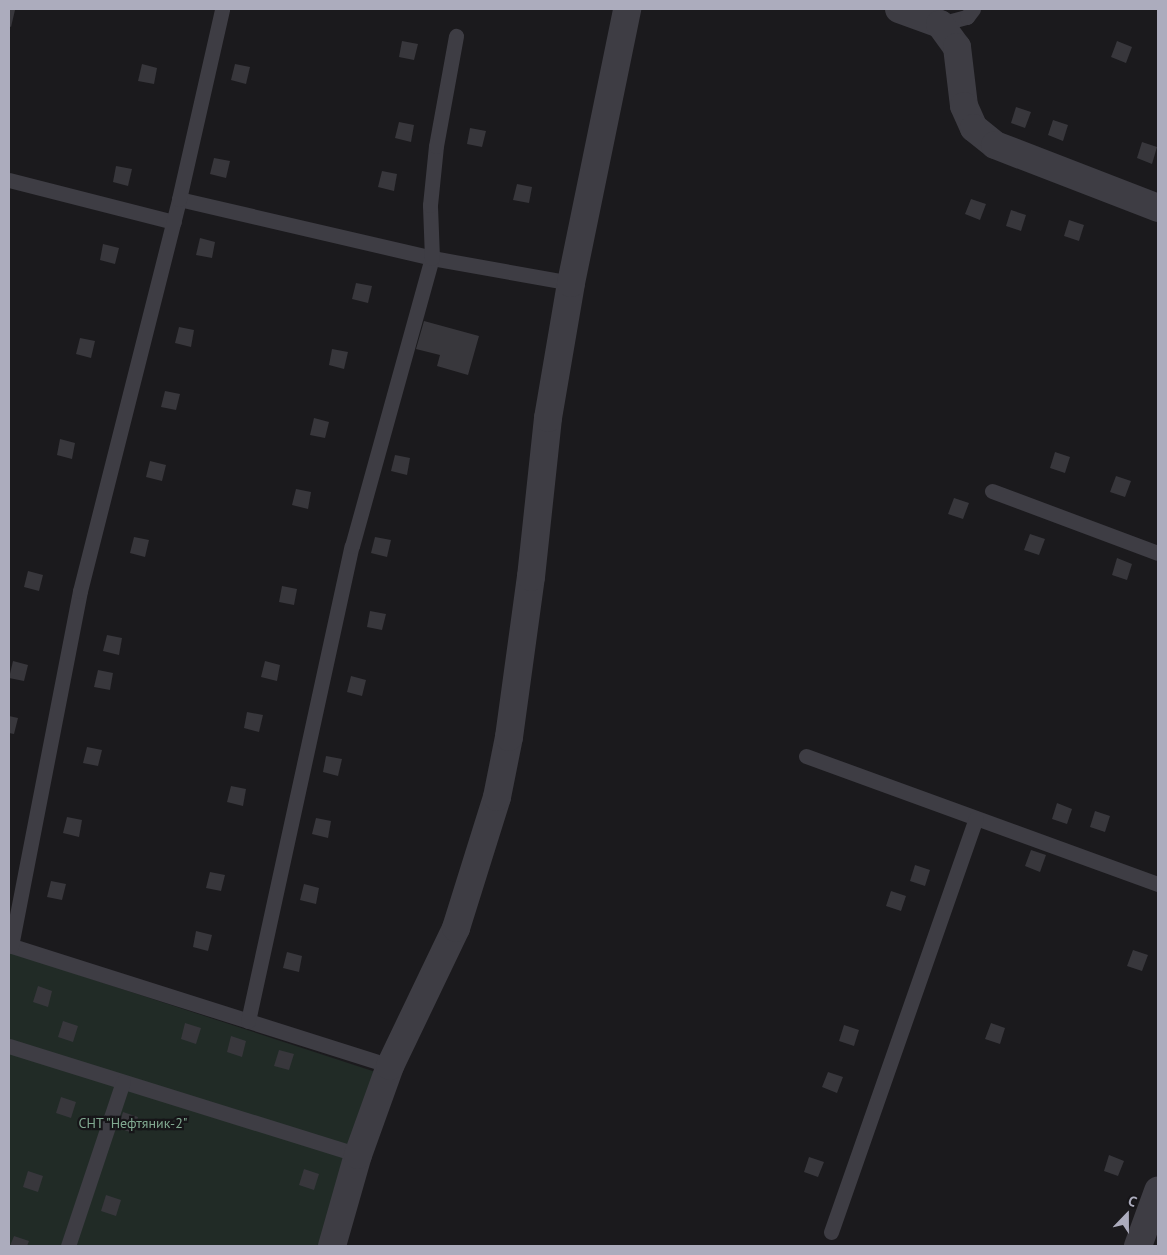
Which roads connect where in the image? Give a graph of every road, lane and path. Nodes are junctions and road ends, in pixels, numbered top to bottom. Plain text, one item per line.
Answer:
1 (222, 9) edge
2 (627, 9) edge
3 (899, 9) edge
4 (973, 9) edge
5 (940, 24) junction
6 (456, 36) dead end
7 (9, 180) edge
8 (179, 200) junction
9 (1158, 208) edge
10 (174, 222) junction
11 (432, 258) junction
12 (571, 283) junction
13 (992, 491) dead end
14 (1158, 553) edge
15 (806, 756) dead end
16 (976, 819) junction
17 (1158, 884) edge
18 (10, 945) edge
19 (248, 1021) junction
20 (9, 1046) edge
21 (390, 1066) junction
22 (123, 1082) junction
23 (358, 1154) junction
24 (1156, 1206) edge
25 (831, 1232) dead end
26 (68, 1246) edge
27 (332, 1246) edge
28 (1138, 1246) edge

1 - 8 lane
2 - 12 street
3 - 5 street
4 - 5 lane
5 - 9 street
6 - 11 lane
7 - 10 lane
8 - 10 lane
8 - 11 lane
10 - 18 lane
11 - 12 lane
11 - 19 lane
12 - 21 street
13 - 14 lane
15 - 16 lane
16 - 17 lane
16 - 25 lane
18 - 19 lane
19 - 21 lane
20 - 22 lane
21 - 23 street
22 - 23 lane
22 - 26 lane
23 - 27 street
24 - 28 street

